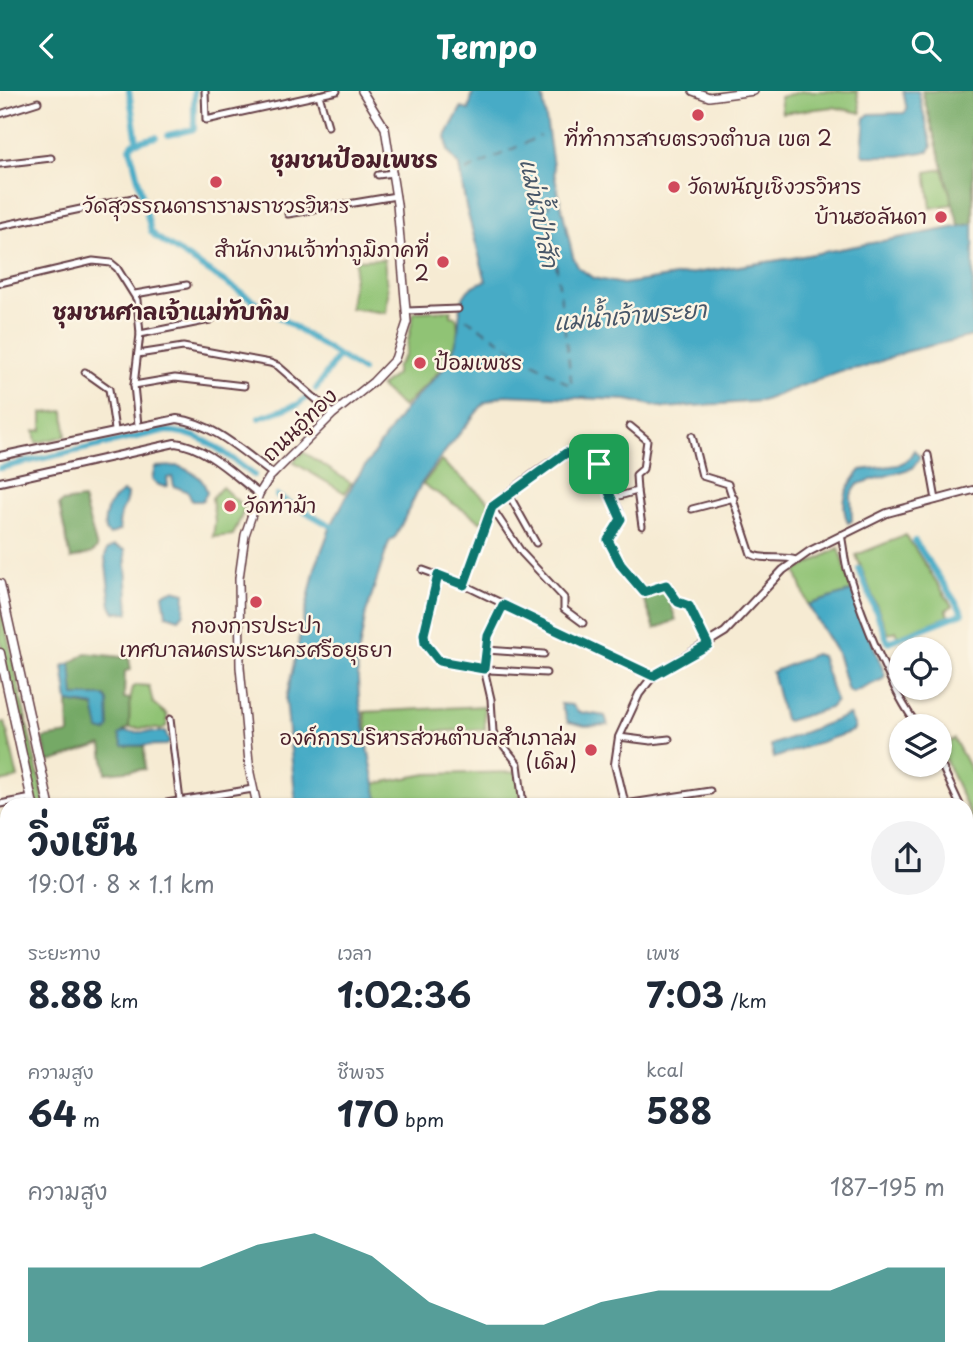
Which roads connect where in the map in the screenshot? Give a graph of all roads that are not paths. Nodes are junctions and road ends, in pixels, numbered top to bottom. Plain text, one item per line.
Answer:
1 (205, 91) edge
2 (337, 91) edge
3 (362, 91) edge
4 (693, 91) edge
5 (754, 91) edge
6 (319, 95) junction
7 (38, 102) dead end
8 (0, 114) edge
9 (328, 126) dead end
10 (51, 159) dead end
11 (0, 165) edge
12 (393, 173) junction
13 (378, 175) dead end
14 (396, 195) junction
15 (133, 198) dead end
16 (288, 213) dead end
17 (0, 226) edge
18 (0, 283) edge
19 (187, 285) dead end
20 (135, 294) junction
21 (227, 309) dead end
22 (458, 309) dead end
23 (407, 311) junction
24 (140, 334) junction
25 (138, 354) junction
26 (85, 372) dead end
27 (134, 385) junction
28 (244, 386) dead end
29 (333, 414) junction
30 (138, 425) junction
31 (630, 426) dead end
32 (115, 430) junction
33 (692, 436) dead end
34 (928, 455) dead end
35 (0, 456) edge
36 (273, 474) junction
37 (0, 482) edge
38 (973, 490) edge
39 (637, 491) junction
40 (508, 493) junction
41 (259, 494) junction
42 (612, 498) junction
43 (734, 498) junction
44 (936, 500) junction
45 (492, 507) junction
46 (692, 509) dead end
47 (642, 526) dead end
48 (841, 535) junction
49 (536, 543) dead end
50 (796, 560) junction
51 (423, 570) dead end
52 (438, 575) junction
53 (0, 584) edge
54 (464, 585) junction
55 (503, 605) junction
56 (583, 623) dead end
57 (708, 645) junction
58 (486, 650) junction
59 (544, 653) dead end
60 (0, 657) edge
61 (484, 669) junction
62 (546, 673) dead end
63 (653, 676) junction
64 (911, 714) edge
65 (170, 719) dead end
66 (619, 737) junction
67 (669, 739) dead end
68 (947, 777) edge
69 (253, 789) junction
70 (710, 791) dead end
71 (31, 798) edge
72 (47, 798) edge
73 (180, 798) edge
74 (198, 798) edge
75 (255, 798) edge
76 (522, 798) edge
77 (624, 798) edge
78 (664, 798) edge
79 (957, 798) edge

1 - 6 street
2 - 6 street
3 - 12 main road, ถนนอู่ทอง
4 - 5 main road
6 - 9 street
7 - 8 street
10 - 11 street
12 - 13 street
12 - 14 main road, ถนนอู่ทอง
14 - 16 street
14 - 23 main road, ถนนอู่ทอง
15 - 17 street
18 - 20 street
19 - 20 street
20 - 24 street
21 - 24 street
22 - 23 street
23 - 29 main road, ถนนอู่ทอง
24 - 25 street
25 - 27 street
25 - 29 street
26 - 32 street
27 - 28 street
27 - 30 street
29 - 36 main road, ถนนอู่ทอง
30 - 32 street
30 - 36 street
31 - 39 street
32 - 35 street
33 - 43 street
34 - 44 street
36 - 41 main road, ถนนอู่ทอง
37 - 41 street
38 - 44 street
39 - 42 street
39 - 47 street
40 - 42 street
40 - 45 street
40 - 49 street
41 - 69 main road, ถนนอู่ทอง
42 - 57 street
43 - 46 street
43 - 50 street
44 - 48 street
45 - 54 street
45 - 56 street
48 - 50 street
48 - 64 street
50 - 57 street
51 - 52 street
52 - 54 street
52 - 61 street
53 - 72 main road
54 - 55 street
55 - 58 street
55 - 63 street
57 - 63 street
58 - 59 street
58 - 61 street
60 - 71 main road
61 - 62 street
61 - 76 street
63 - 66 street
65 - 73 street
66 - 67 street
66 - 77 street
68 - 79 street
69 - 74 street
69 - 75 main road, ถนนอู่ทอง
70 - 78 street

